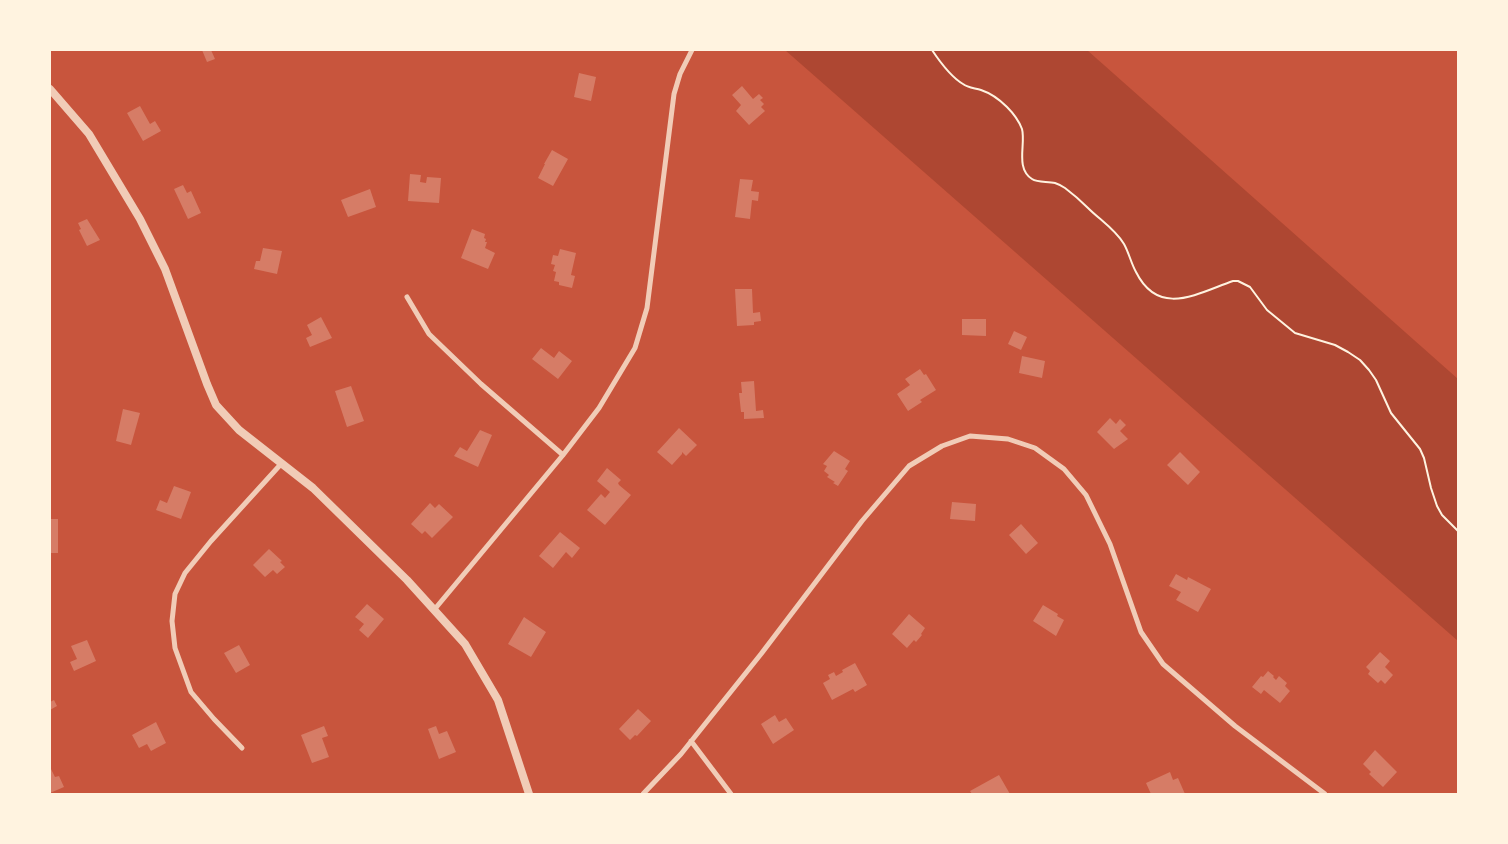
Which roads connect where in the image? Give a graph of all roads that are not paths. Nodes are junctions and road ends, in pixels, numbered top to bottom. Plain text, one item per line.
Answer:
1 (692, 50) edge
2 (50, 89) edge
3 (407, 297) dead end
4 (563, 455) junction
5 (281, 464) junction
6 (434, 610) junction
7 (691, 741) junction
8 (242, 748) dead end
9 (530, 794) edge
10 (643, 794) edge
11 (731, 794) edge
12 (1325, 794) edge

1 - 4 street
2 - 5 street
3 - 4 street
4 - 6 street
5 - 6 street
5 - 8 street
6 - 9 street
7 - 10 street
7 - 11 street
7 - 12 street

